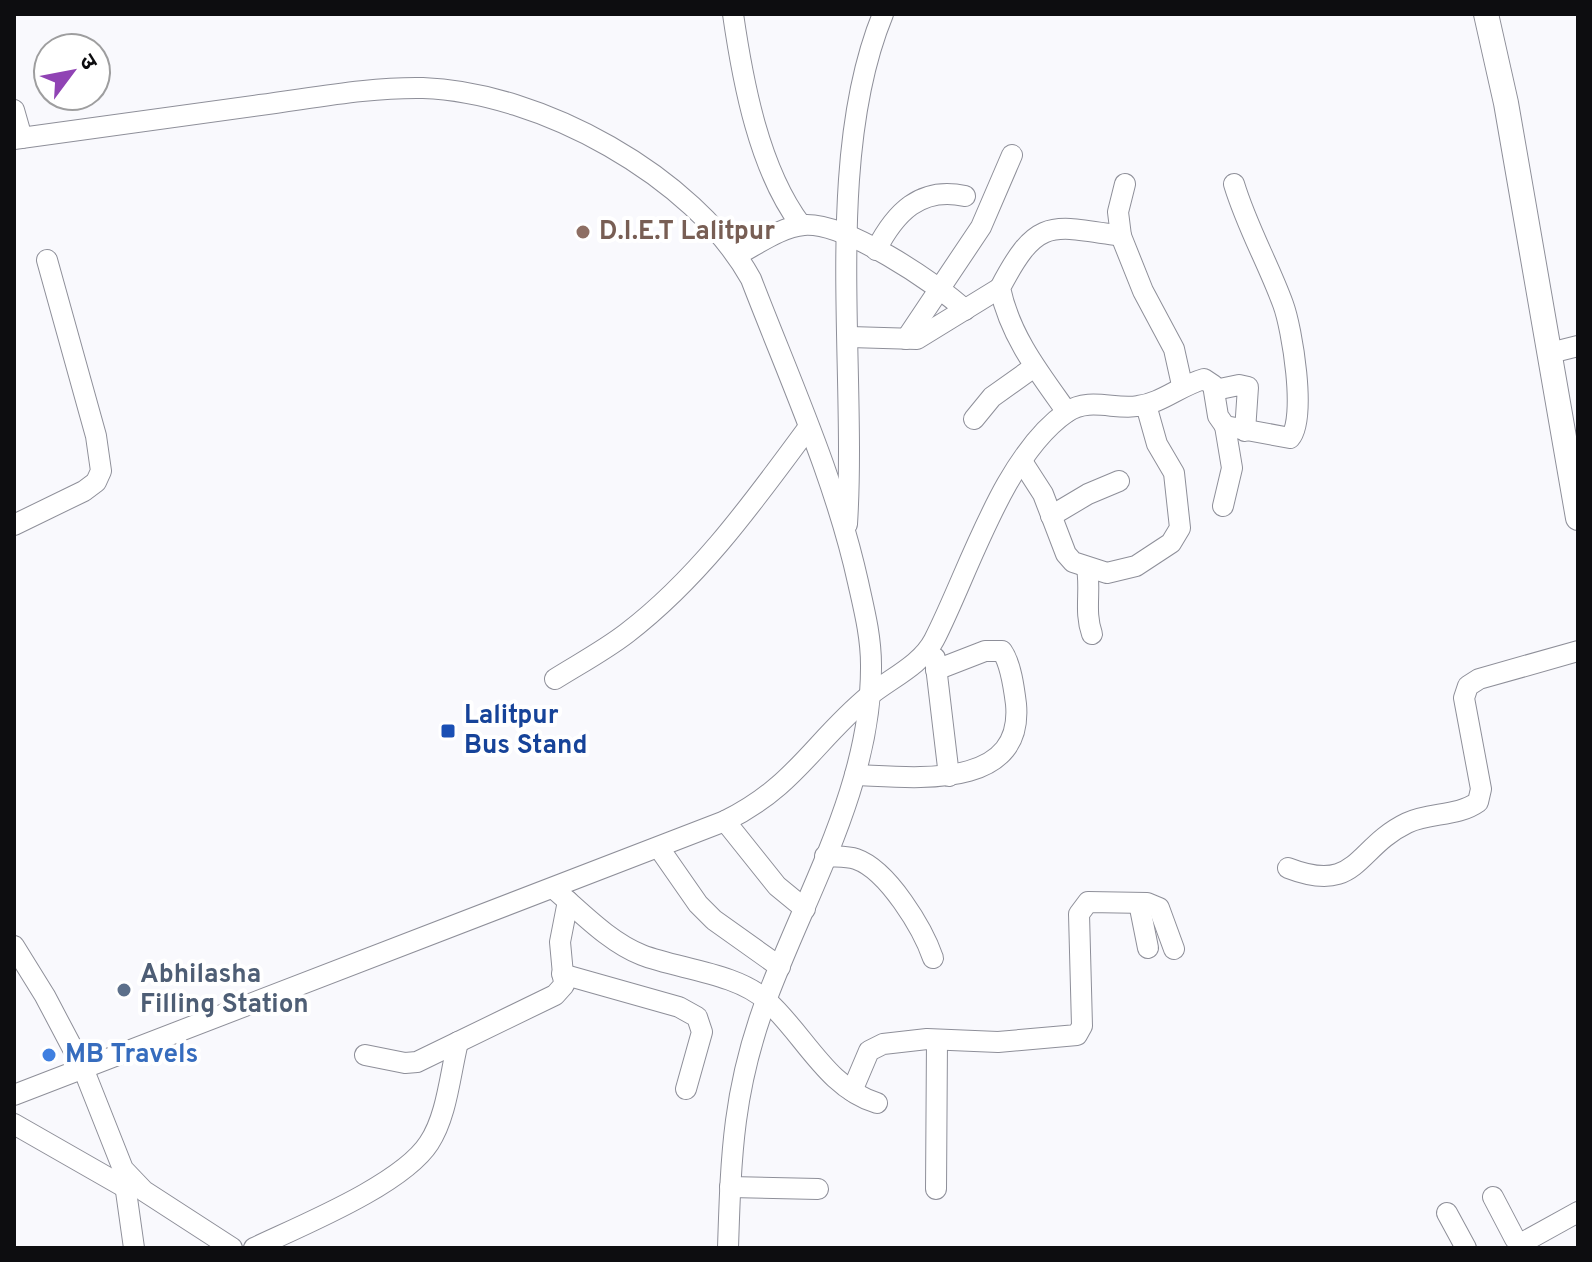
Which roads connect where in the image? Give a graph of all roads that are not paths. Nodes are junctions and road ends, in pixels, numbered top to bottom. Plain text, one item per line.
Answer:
1 (733, 14) edge
2 (1486, 14) edge
3 (882, 16) edge
4 (14, 110) edge
5 (18, 139) edge
6 (1012, 155) dead end
7 (1125, 184) dead end
8 (1234, 184) dead end
9 (965, 196) dead end
10 (801, 225) junction
11 (1121, 236) junction
12 (848, 238) junction
13 (876, 250) junction
14 (737, 255) junction
15 (47, 260) dead end
16 (940, 287) junction
17 (1000, 288) junction
18 (965, 310) junction
19 (850, 337) junction
20 (906, 339) junction
21 (1578, 346) edge
22 (1550, 353) junction
23 (1034, 367) junction
24 (1182, 385) junction
25 (1215, 390) junction
26 (1146, 405) junction
27 (1067, 412) junction
28 (974, 419) dead end
29 (808, 428) junction
30 (1235, 428) junction
31 (1573, 457) edge
32 (1023, 463) junction
33 (1119, 481) dead end
34 (1576, 489) edge
35 (1223, 506) dead end
36 (1051, 516) junction
37 (1578, 518) edge
38 (14, 525) edge
39 (847, 532) junction
40 (1087, 568) junction
41 (1092, 634) dead end
42 (933, 642) junction
43 (1578, 651) edge
44 (936, 670) junction
45 (555, 679) dead end
46 (869, 696) junction
47 (855, 775) junction
48 (949, 776) junction
49 (725, 821) junction
50 (659, 848) junction
51 (825, 856) junction
52 (1288, 868) dead end
53 (561, 895) junction
54 (1139, 903) junction
55 (805, 909) junction
56 (14, 946) edge
57 (1148, 948) dead end
58 (1174, 949) dead end
59 (933, 958) dead end
60 (780, 967) junction
61 (562, 974) junction
62 (766, 999) junction
63 (937, 1040) junction
64 (458, 1042) junction
65 (365, 1055) dead end
66 (83, 1068) junction
67 (686, 1089) dead end
68 (852, 1091) junction
69 (14, 1095) edge
70 (877, 1103) dead end
71 (14, 1124) edge
72 (124, 1178) junction
73 (730, 1187) junction
74 (818, 1189) dead end
75 (936, 1189) dead end
76 (1493, 1197) dead end
77 (1578, 1212) edge
78 (1447, 1213) dead end
79 (134, 1248) edge
80 (232, 1248) edge
81 (254, 1248) edge
82 (728, 1248) edge
83 (1466, 1248) edge

1 - 10 street
2 - 22 main road
3 - 12 street
4 - 5 street
5 - 14 street
6 - 16 street
7 - 11 street
8 - 30 street
9 - 13 street
10 - 12 street
10 - 14 street
11 - 17 street
11 - 24 street
12 - 13 street
12 - 19 street
13 - 16 street
14 - 29 street
15 - 38 street
16 - 18 street
16 - 20 street
17 - 18 street
17 - 23 street
18 - 20 street
19 - 20 street
19 - 39 street
21 - 22 street
22 - 31 main road
23 - 27 street
23 - 28 street
24 - 25 street
24 - 26 street
25 - 30 street
25 - 30 street
26 - 27 street
26 - 40 street
27 - 32 street
29 - 39 street
29 - 45 street
30 - 35 street
31 - 34 main road
32 - 36 street
32 - 42 street
33 - 36 street
34 - 37 main road
36 - 40 street
39 - 46 street
40 - 41 street
42 - 44 street
42 - 46 street
43 - 52 street
44 - 48 street
44 - 48 street
46 - 47 street
46 - 49 street
47 - 48 street
47 - 51 street
49 - 50 street
49 - 55 street
50 - 53 street
50 - 60 street
51 - 55 street
51 - 59 street
53 - 61 street
53 - 62 street
53 - 66 street
54 - 57 street
54 - 58 street
54 - 63 street
55 - 60 street
56 - 66 street
60 - 62 street
61 - 64 street
61 - 67 street
62 - 68 street
62 - 73 street
63 - 68 street
63 - 75 street
64 - 65 street
64 - 81 street
66 - 69 street
66 - 72 street
68 - 70 street
71 - 72 street
72 - 79 street
72 - 80 street
73 - 74 street
73 - 82 street
76 - 77 street
78 - 83 street

